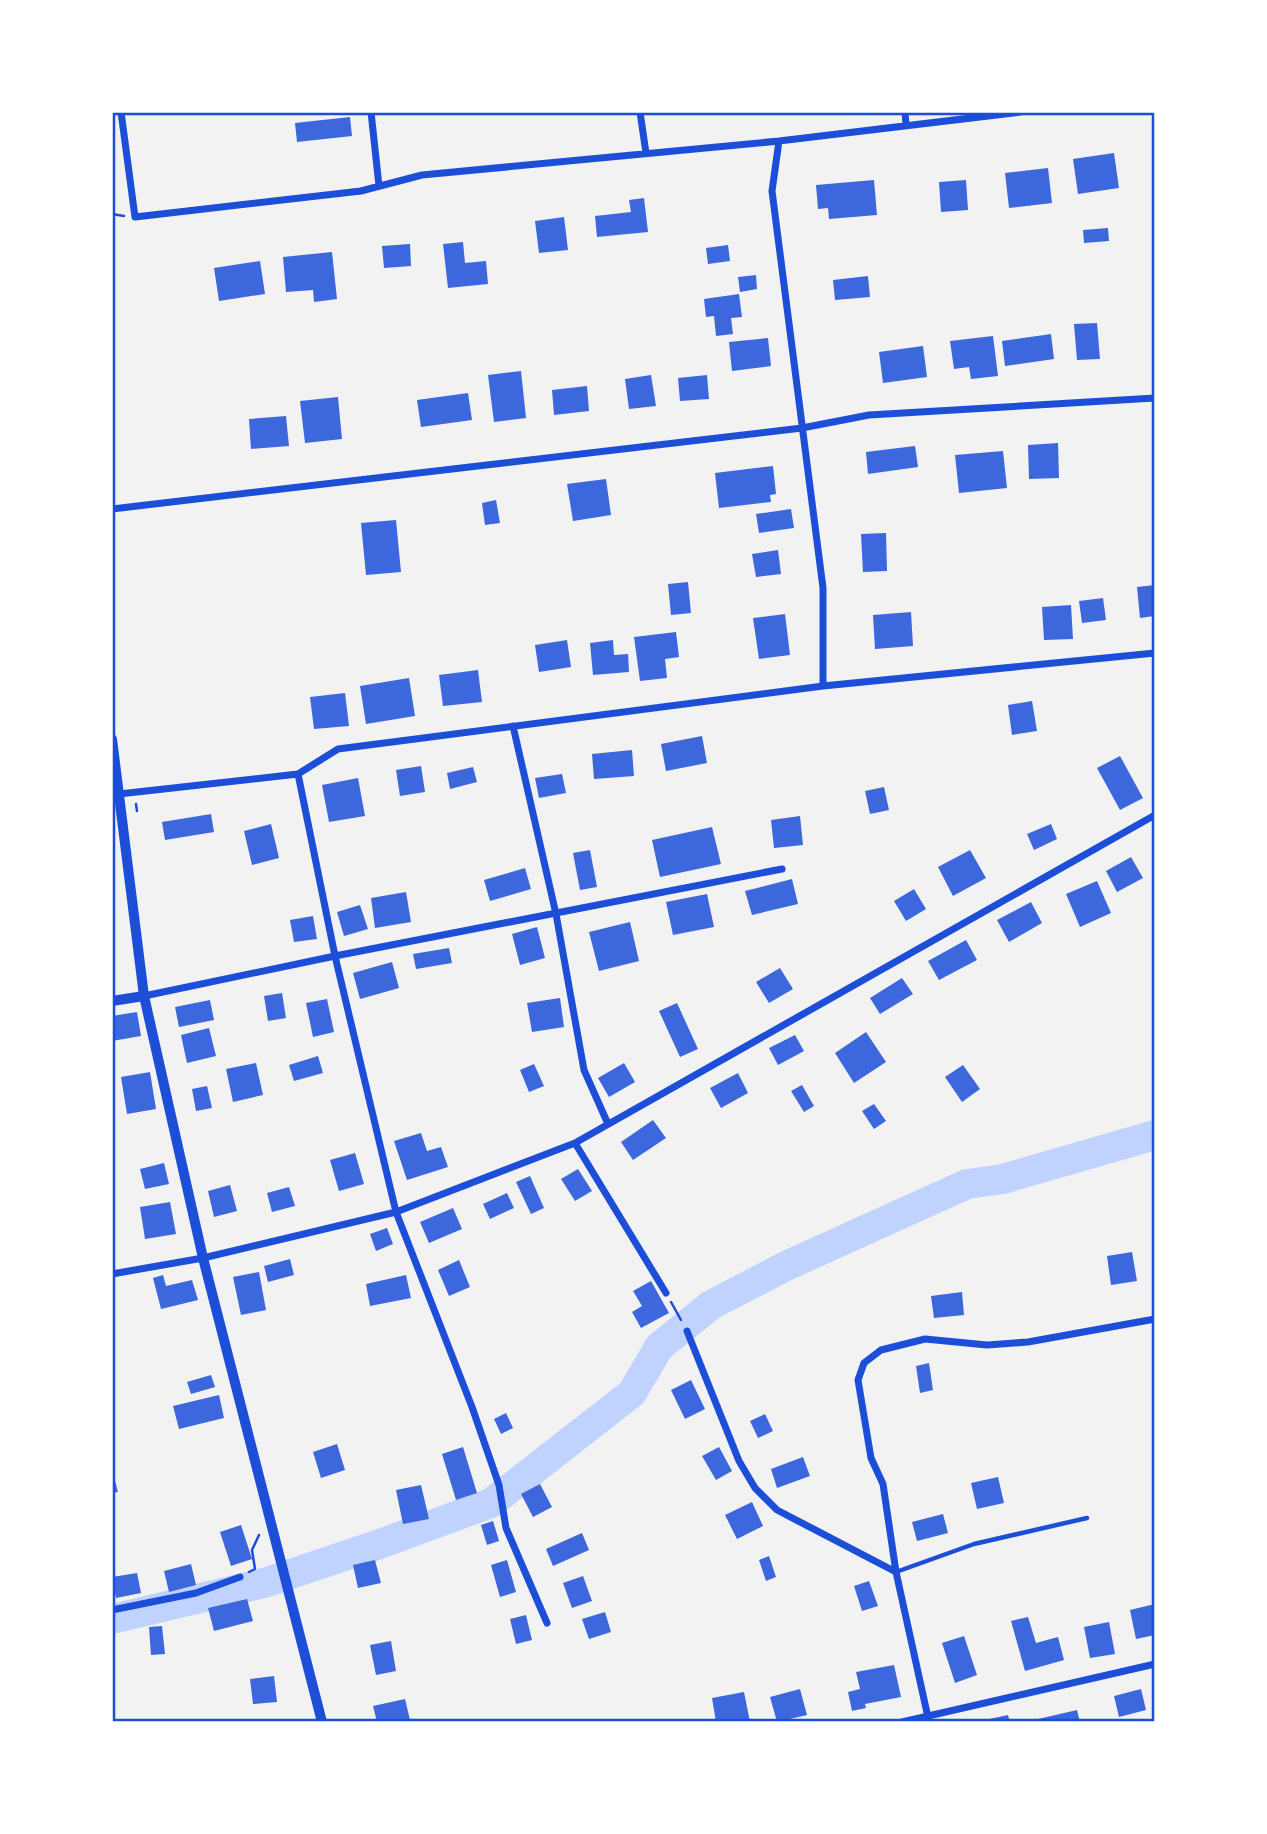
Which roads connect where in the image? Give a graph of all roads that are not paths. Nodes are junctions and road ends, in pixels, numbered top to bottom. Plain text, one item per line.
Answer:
1 (121, 112) edge
2 (371, 112) edge
3 (640, 112) edge
4 (905, 112) edge
5 (1021, 112) edge
6 (906, 125) junction
7 (779, 141) junction
8 (646, 153) junction
9 (379, 186) junction
10 (1155, 398) edge
11 (802, 428) junction
12 (112, 509) edge
13 (1155, 653) edge
14 (823, 686) junction
15 (513, 726) junction
16 (112, 739) edge
17 (298, 774) junction
18 (118, 794) junction
19 (1155, 815) edge
20 (782, 869) dead end
21 (556, 914) junction
22 (335, 956) junction
23 (144, 996) junction
24 (112, 1001) edge
25 (608, 1124) junction
26 (575, 1143) junction
27 (396, 1212) junction
28 (204, 1258) junction
29 (112, 1274) edge
30 (666, 1293) road end
31 (1155, 1319) edge
32 (687, 1331) road end
33 (1087, 1518) dead end
34 (896, 1573) junction
35 (240, 1577) road end
36 (112, 1610) edge
37 (547, 1623) dead end
38 (1155, 1664) edge
39 (928, 1719) edge
40 (322, 1722) edge
41 (902, 1722) edge

1 - 9 street
2 - 9 street
3 - 8 street
4 - 6 street
5 - 6 street
6 - 7 street
7 - 8 street
7 - 11 street
8 - 9 street
10 - 11 street
11 - 12 street
11 - 14 street
13 - 14 street
14 - 15 street
15 - 17 street
15 - 21 street
16 - 18 street
17 - 18 street
17 - 22 street
18 - 23 street
19 - 25 street
20 - 21 street
21 - 22 street
21 - 25 street
22 - 23 street
22 - 27 street
23 - 24 street
23 - 28 street
25 - 26 street
26 - 27 street
26 - 30 street
27 - 28 street
27 - 37 street
28 - 29 street
28 - 40 street
31 - 34 street
32 - 34 street
33 - 34 lane
34 - 39 street
35 - 36 street
38 - 39 street
39 - 41 street

